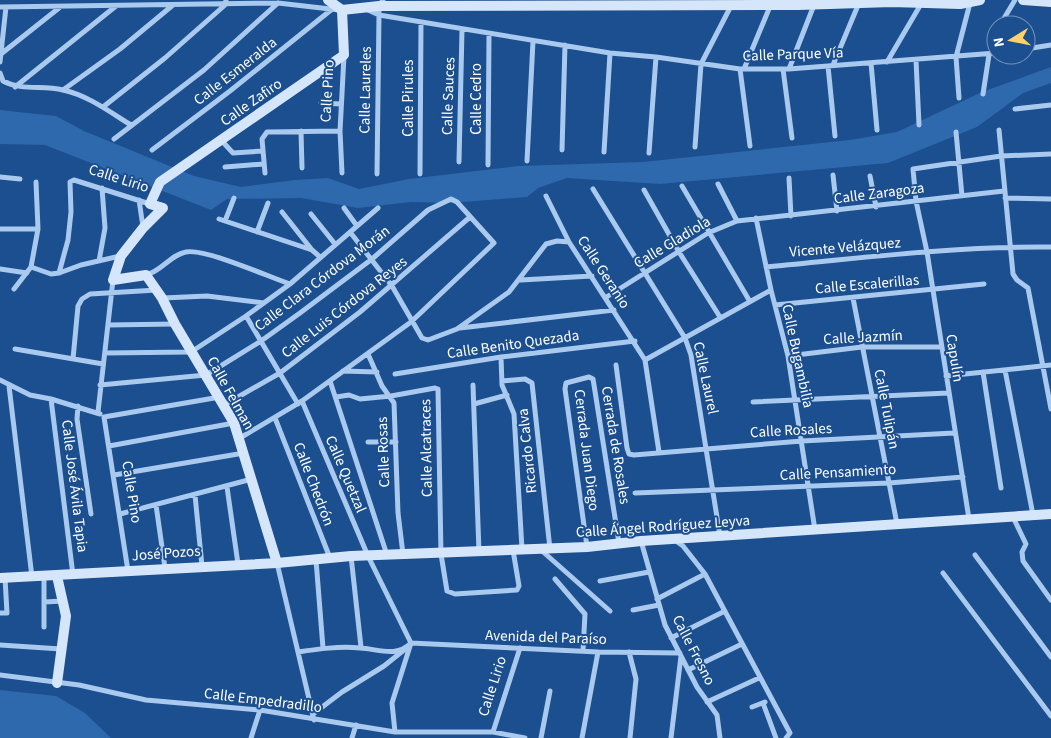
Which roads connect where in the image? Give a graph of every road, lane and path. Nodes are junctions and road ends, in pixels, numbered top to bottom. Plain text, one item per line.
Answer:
1 (26, 0) edge
2 (52, 0) edge
3 (94, 0) edge
4 (1015, 0) edge
5 (1023, 0) edge
6 (892, 1) edge
7 (976, 1) edge
8 (185, 2) edge
9 (225, 2) edge
10 (538, 2) edge
11 (751, 2) edge
12 (798, 2) edge
13 (844, 2) edge
14 (934, 2) edge
15 (1051, 2) edge
16 (140, 3) edge
17 (278, 3) junction
18 (426, 3) edge
19 (484, 3) edge
20 (602, 3) edge
21 (859, 3) junction
22 (922, 3) junction
23 (732, 4) junction
24 (772, 4) junction
25 (814, 4) junction
26 (173, 5) junction
27 (330, 5) edge
28 (117, 6) junction
29 (0, 7) edge
30 (6, 7) junction
31 (25, 7) junction
32 (51, 7) junction
33 (60, 7) junction
34 (94, 7) junction
35 (380, 7) edge
36 (342, 10) junction
37 (1006, 15) edge
38 (421, 22) junction
39 (462, 30) junction
40 (489, 34) junction
41 (533, 41) junction
42 (565, 45) junction
43 (1051, 45) edge
44 (1036, 47) edge
45 (1, 54) edge
46 (344, 54) junction
47 (610, 54) junction
48 (986, 54) edge
49 (956, 56) junction
50 (656, 57) junction
51 (916, 60) junction
52 (0, 62) edge
53 (888, 62) junction
54 (871, 63) junction
55 (701, 64) junction
56 (987, 65) edge
57 (830, 66) junction
58 (742, 69) junction
59 (786, 69) junction
60 (0, 73) edge
61 (15, 87) junction
62 (63, 90) junction
63 (983, 94) dead end
64 (959, 98) dead end
65 (321, 103) dead end
66 (341, 104) junction
67 (1051, 105) edge
68 (102, 107) junction
69 (1015, 109) dead end
70 (919, 125) dead end
71 (131, 126) junction
72 (877, 130) dead end
73 (999, 130) dead end
74 (301, 131) junction
75 (340, 131) junction
76 (956, 132) dead end
77 (835, 136) dead end
78 (792, 138) dead end
79 (114, 139) dead end
80 (221, 140) junction
81 (750, 146) dead end
82 (695, 147) dead end
83 (152, 150) dead end
84 (562, 150) dead end
85 (263, 151) junction
86 (604, 152) dead end
87 (649, 153) dead end
88 (1051, 154) edge
89 (1001, 156) junction
90 (527, 161) dead end
91 (958, 161) junction
92 (459, 162) dead end
93 (264, 164) junction
94 (488, 165) dead end
95 (225, 167) dead end
96 (302, 168) dead end
97 (265, 173) dead end
98 (342, 173) dead end
99 (377, 174) dead end
100 (420, 174) dead end
101 (833, 175) dead end
102 (870, 176) dead end
103 (0, 177) edge
104 (789, 178) dead end
105 (20, 179) dead end
106 (36, 182) dead end
107 (718, 184) dead end
108 (682, 186) dead end
109 (102, 188) junction
110 (593, 189) dead end
111 (644, 190) dead end
112 (1004, 191) junction
113 (546, 196) dead end
114 (962, 196) junction
115 (234, 198) dead end
116 (1005, 198) junction
117 (1051, 199) edge
118 (139, 200) junction
119 (916, 201) junction
120 (268, 203) dead end
121 (150, 204) junction
122 (876, 207) junction
123 (344, 208) dead end
124 (378, 208) dead end
125 (837, 211) junction
126 (282, 212) dead end
127 (311, 214) dead end
128 (791, 216) junction
129 (470, 217) junction
130 (756, 218) junction
131 (219, 219) dead end
132 (225, 222) junction
133 (737, 222) junction
134 (357, 226) junction
135 (143, 228) junction
136 (0, 229) edge
137 (38, 229) junction
138 (257, 232) junction
139 (350, 232) junction
140 (708, 233) junction
141 (569, 242) junction
142 (335, 244) junction
143 (1011, 247) junction
144 (1051, 247) edge
145 (312, 250) junction
146 (679, 252) junction
147 (927, 252) junction
148 (121, 256) junction
149 (320, 257) junction
150 (372, 259) junction
151 (99, 261) junction
152 (766, 267) junction
153 (31, 268) junction
154 (0, 269) edge
155 (27, 273) junction
156 (60, 273) junction
157 (643, 274) junction
158 (146, 275) junction
159 (592, 276) junction
160 (113, 280) junction
161 (521, 280) junction
162 (290, 284) junction
163 (984, 284) dead end
164 (392, 286) junction
165 (14, 289) dead end
166 (771, 290) junction
167 (932, 291) junction
168 (112, 293) junction
169 (160, 294) junction
170 (606, 298) junction
171 (853, 298) junction
172 (749, 300) junction
173 (264, 303) junction
174 (775, 305) junction
175 (614, 310) junction
176 (246, 316) junction
177 (720, 317) junction
178 (411, 322) junction
179 (175, 324) junction
180 (108, 325) junction
181 (457, 329) junction
182 (685, 338) junction
183 (261, 341) junction
184 (634, 341) junction
185 (941, 347) junction
186 (862, 348) junction
187 (15, 349) dead end
188 (191, 352) junction
189 (105, 353) junction
190 (368, 354) junction
191 (788, 356) junction
192 (501, 358) junction
193 (73, 359) junction
194 (645, 360) junction
195 (104, 364) junction
196 (616, 365) dead end
197 (1051, 365) edge
198 (1043, 366) junction
199 (1005, 370) junction
200 (342, 371) junction
201 (377, 372) junction
202 (983, 372) junction
203 (280, 373) junction
204 (206, 374) junction
205 (395, 374) dead end
206 (946, 376) junction
207 (0, 380) edge
208 (502, 380) junction
209 (593, 380) joint
210 (330, 381) junction
211 (100, 385) junction
212 (473, 385) dead end
213 (10, 386) junction
214 (948, 393) junction
215 (507, 395) junction
216 (391, 396) junction
217 (872, 396) junction
218 (336, 397) junction
219 (51, 399) junction
220 (795, 400) junction
221 (222, 401) junction
222 (300, 402) junction
223 (753, 402) dead end
224 (474, 404) junction
225 (78, 406) junction
226 (1051, 409) edge
227 (98, 412) junction
228 (104, 417) junction
229 (275, 418) junction
230 (234, 423) junction
231 (954, 433) junction
232 (240, 438) junction
233 (880, 438) junction
234 (802, 441) junction
235 (368, 442) dead end
236 (396, 442) junction
237 (109, 446) junction
238 (707, 448) junction
239 (659, 452) junction
240 (245, 453) junction
241 (114, 475) junction
242 (963, 477) junction
243 (252, 479) junction
244 (889, 483) junction
245 (227, 486) junction
246 (810, 486) junction
247 (1001, 488) dead end
248 (714, 491) junction
249 (635, 493) dead end
250 (195, 495) junction
251 (156, 505) junction
252 (91, 514) dead end
253 (120, 514) junction
254 (1051, 514) edge
255 (1033, 516) junction
256 (1013, 517) junction
257 (969, 519) junction
258 (897, 524) junction
259 (815, 530) junction
260 (720, 536) junction
261 (674, 540) junction
262 (641, 541) junction
263 (619, 543) junction
264 (587, 547) junction
265 (544, 549) junction
266 (518, 550) junction
267 (479, 553) junction
268 (440, 554) junction
269 (403, 555) junction
270 (975, 555) dead end
271 (351, 556) junction
272 (368, 556) junction
273 (387, 556) junction
274 (330, 558) junction
275 (316, 559) junction
276 (277, 563) junction
277 (238, 564) junction
278 (202, 566) junction
279 (165, 568) junction
280 (128, 571) junction
281 (649, 572) junction
282 (943, 573) dead end
283 (705, 574) junction
284 (74, 575) junction
285 (57, 576) junction
286 (44, 577) junction
287 (2, 578) edge
288 (32, 578) junction
289 (555, 579) dead end
290 (600, 581) dead end
291 (657, 599) junction
292 (1051, 600) edge
293 (64, 601) junction
294 (44, 602) junction
295 (659, 605) junction
296 (633, 610) dead end
297 (610, 611) dead end
298 (725, 611) junction
299 (0, 613) edge
300 (44, 626) dead end
301 (671, 638) junction
302 (411, 643) junction
303 (742, 644) junction
304 (0, 645) edge
305 (323, 648) junction
306 (361, 648) junction
307 (520, 648) junction
308 (61, 650) junction
309 (404, 650) junction
310 (583, 651) junction
311 (298, 652) junction
312 (598, 652) junction
313 (629, 652) junction
314 (681, 654) junction
315 (1051, 657) edge
316 (688, 670) junction
317 (0, 675) edge
318 (760, 678) junction
319 (57, 683) junction
320 (550, 691) dead end
321 (771, 700) junction
322 (707, 702) junction
323 (763, 703) junction
324 (752, 707) dead end
325 (260, 710) junction
326 (1051, 716) edge
327 (313, 717) junction
328 (356, 726) junction
329 (395, 732) junction
330 (494, 732) junction
331 (251, 738) edge
332 (352, 738) edge
333 (525, 738) edge
334 (541, 738) edge
335 (582, 738) edge
336 (630, 738) edge
337 (671, 738) edge
338 (720, 738) edge
339 (776, 738) edge
340 (787, 738) edge

1 - 31 street
2 - 32 street
3 - 34 street
4 - 37 street
5 - 15 street
6 - 21 street
6 - 22 street
7 - 14 street
7 - 49 street
8 - 9 street
8 - 26 street
9 - 17 street
9 - 68 street
10 - 19 street
10 - 20 street
11 - 23 street
11 - 24 street
12 - 24 street
12 - 25 street
13 - 21 street
13 - 25 street
14 - 22 street
16 - 26 street
16 - 28 street
17 - 27 street
17 - 71 street
18 - 19 street
18 - 35 street
20 - 23 street
21 - 57 street
22 - 53 street
23 - 55 street
24 - 58 street
25 - 59 street
26 - 62 street
27 - 36 street
27 - 83 street, Calle Esmeralda
28 - 34 street
28 - 61 street
29 - 30 street
30 - 31 street
30 - 45 street
31 - 32 street
32 - 33 street
33 - 34 street
33 - 45 street
35 - 36 street
35 - 38 street, Calle Parque Vía
35 - 99 street, Calle Laureles
36 - 46 street, Calle Pino
38 - 39 street, Calle Parque Vía
38 - 100 street, Calle Pirules
39 - 40 street, Calle Parque Vía
39 - 92 street, Calle Sauces
40 - 41 street, Calle Parque Vía
40 - 94 street, Calle Cedro
41 - 42 street, Calle Parque Vía
41 - 90 street
42 - 47 street, Calle Parque Vía
42 - 84 street
43 - 44 street
45 - 52 street
46 - 66 street, Calle Pino
46 - 80 street, Calle Zafiro
47 - 50 street, Calle Parque Vía
47 - 86 street
48 - 49 street, Calle Parque Vía
49 - 51 street, Calle Parque Vía
49 - 64 street
50 - 55 street, Calle Parque Vía
50 - 87 street
51 - 53 street, Calle Parque Vía
51 - 70 street
53 - 54 street, Calle Parque Vía
54 - 57 street, Calle Parque Vía
54 - 72 street
55 - 58 street, Calle Parque Vía
55 - 82 street
56 - 63 street
57 - 59 street, Calle Parque Vía
57 - 77 street
58 - 59 street, Calle Parque Vía
58 - 81 street
59 - 78 street
60 - 61 street
61 - 62 street
62 - 68 street
65 - 66 street
66 - 75 street, Calle Pino
67 - 69 street
68 - 71 street
71 - 79 street
73 - 89 street
74 - 75 street
74 - 85 street
74 - 96 street
75 - 98 street, Calle Pino
76 - 91 street
80 - 85 street
80 - 121 street, Calle Zafiro
85 - 93 street
88 - 89 street
89 - 91 street
89 - 112 street
91 - 114 street
91 - 119 street, Capulín
93 - 95 street
93 - 97 street
101 - 125 street
102 - 122 street
103 - 105 street
104 - 128 street
106 - 137 street
107 - 133 street
108 - 140 street
109 - 118 street, Calle Lirio
109 - 151 street
109 - 156 street, Calle Lirio
110 - 157 street, Calle Laurel
111 - 146 street
112 - 114 street, Calle Zaragoza
112 - 116 street
113 - 141 street, Calle Geranio
114 - 119 street, Calle Zaragoza
115 - 132 street
116 - 117 street
116 - 143 street
118 - 121 street, Calle Lirio
118 - 135 street
119 - 122 street, Calle Zaragoza
119 - 147 street, Capulín
120 - 138 street
121 - 135 street, Calle Lirio
122 - 125 street, Calle Zaragoza
123 - 134 street
124 - 134 street
125 - 128 street, Calle Zaragoza
126 - 145 street
127 - 142 street
128 - 130 street, Calle Zaragoza
129 - 150 street, Calle Clara Córdova Morán
129 - 164 street, Calle Luis Córdova Reyes
129 - 178 street
130 - 133 street, Calle Gladiola
130 - 152 street, Calle Bugambilia
131 - 132 street
132 - 138 street
133 - 140 street, Calle Gladiola
134 - 139 street
135 - 148 street
136 - 137 street
137 - 153 street
138 - 145 street
139 - 142 street
139 - 150 street
140 - 146 street, Calle Gladiola
140 - 172 street
141 - 159 street, Calle Geranio
141 - 161 street
142 - 149 street
143 - 144 street
143 - 147 street, Vicente Velázquez
143 - 198 street
145 - 149 street
146 - 157 street, Calle Gladiola
146 - 177 street
147 - 152 street, Vicente Velázquez
147 - 167 street, Capulín
148 - 151 street
148 - 160 street
149 - 162 street
150 - 164 street
150 - 183 street, Calle Clara Córdova Morán
151 - 156 street
152 - 166 street, Calle Bugambilia
153 - 155 street
153 - 156 street
154 - 155 street
155 - 165 street
157 - 170 street, Calle Gladiola
157 - 182 street, Calle Laurel
158 - 160 street
158 - 162 street
158 - 169 street, Calle Felman
159 - 161 street
159 - 170 street, Calle Geranio
160 - 168 street
161 - 181 street
162 - 173 street
163 - 167 street, Calle Escalerillas
164 - 178 street
164 - 203 street, Calle Luis Córdova Reyes
166 - 172 street
166 - 174 street, Calle Bugambilia
167 - 171 street, Calle Escalerillas
167 - 185 street, Capulín
168 - 169 street
168 - 180 street
168 - 193 street
169 - 173 street
169 - 179 street, Calle Felman
170 - 175 street, Calle Geranio
171 - 174 street, Calle Escalerillas
171 - 186 street, Calle Tulipán
172 - 177 street
173 - 176 street
174 - 191 street, Calle Bugambilia
175 - 181 street
175 - 184 street, Calle Geranio
176 - 183 street, Calle Quetzal
176 - 188 street
177 - 182 street
178 - 181 street
178 - 190 street
179 - 180 street
179 - 188 street, Calle Felman
180 - 189 street
182 - 194 street
182 - 238 street, Calle Laurel
183 - 203 street, Calle Quetzal
183 - 204 street, Calle Clara Córdova Morán
184 - 192 street, Calle Benito Quezada
184 - 194 street, Calle Geranio
185 - 186 street, Calle Jazmín
185 - 206 street, Capulín
186 - 191 street, Calle Jazmín
186 - 217 street, Calle Tulipán
187 - 193 street
188 - 189 street
188 - 204 street, Calle Felman
189 - 195 street
190 - 200 street
190 - 201 street, Calle Rosas
191 - 220 street, Calle Bugambilia
192 - 205 street, Calle Benito Quezada
192 - 208 street
193 - 195 street
194 - 239 street
195 - 211 street
196 - 239 street, Calle Rosales
197 - 198 street
198 - 199 street
198 - 226 street
199 - 202 street
199 - 255 street
200 - 201 street
200 - 210 street
201 - 216 street, Calle Rosas
202 - 206 street
202 - 247 street
203 - 221 street, Calle Luis Córdova Reyes
203 - 222 street, Calle Quetzal
204 - 211 street
204 - 221 street, Calle Felman
206 - 214 street, Capulín
207 - 213 street
208 - 215 street
208 - 265 street, Ricardo Calva
209 - 263 street, Cerrada de Rosales
209 - 264 street, Cerrada Juan Diego
210 - 218 street
210 - 222 street
211 - 227 street
212 - 224 street
213 - 219 street
213 - 288 street
214 - 217 street
214 - 231 street, Capulín
215 - 224 street
215 - 266 street
216 - 218 street
216 - 236 street, Calle Rosas
216 - 268 street, Calle Alcatraces
217 - 220 street
217 - 233 street, Calle Tulipán
218 - 273 street
219 - 225 street
219 - 284 street, Calle José Ávila Tapia
220 - 223 street
220 - 234 street, Calle Bugambilia
221 - 228 street, Calle Luis Córdova Reyes
221 - 230 street, Calle Felman
222 - 229 street
222 - 272 street, Calle Quetzal
224 - 267 street
225 - 227 street
225 - 252 street
227 - 228 street
228 - 237 street, Calle Pino
229 - 232 street
229 - 274 street, Calle Chedrón
230 - 232 street, Calle Felman
230 - 237 street
231 - 233 street, Calle Rosales
231 - 242 street, Capulín
232 - 240 street, Calle Felman
233 - 234 street, Calle Rosales
233 - 244 street, Calle Tulipán
234 - 238 street, Calle Rosales
234 - 246 street, Calle Bugambilia
235 - 236 street
236 - 269 street, Calle Rosas
237 - 241 street, Calle Pino
238 - 239 street, Calle Rosales
238 - 248 street, Calle Laurel
240 - 241 street
240 - 243 street, Calle Felman
241 - 253 street, Calle Pino
242 - 244 street, Calle Pensamiento
242 - 257 street, Capulín
243 - 245 street
243 - 276 street, Calle Felman
244 - 246 street, Calle Pensamiento
244 - 258 street, Calle Tulipán
245 - 250 street
245 - 277 street
246 - 248 street, Calle Pensamiento
246 - 259 street, Calle Bugambilia
248 - 249 street, Calle Pensamiento
248 - 260 street, Calle Laurel
250 - 251 street
250 - 278 street
251 - 253 street
251 - 279 street
253 - 280 street, Calle Pino
254 - 255 street, Calle Ángel Rodríguez Leyva
255 - 256 street, Calle Ángel Rodríguez Leyva
256 - 257 street, Calle Ángel Rodríguez Leyva
256 - 292 street
257 - 258 street, Calle Ángel Rodríguez Leyva
258 - 259 street, Calle Ángel Rodríguez Leyva
259 - 260 street, Calle Ángel Rodríguez Leyva
260 - 261 street, Calle Ángel Rodríguez Leyva
261 - 262 street, Calle Ángel Rodríguez Leyva
261 - 283 street
262 - 263 street, Calle Ángel Rodríguez Leyva
262 - 281 street, Calle Fresno
263 - 264 street, Calle Ángel Rodríguez Leyva
264 - 265 street, Calle Ángel Rodríguez Leyva
265 - 266 street, Calle Ángel Rodríguez Leyva
265 - 297 street
266 - 267 street, Calle Ángel Rodríguez Leyva
266 - 268 street
267 - 268 street, Calle Ángel Rodríguez Leyva
268 - 269 street, Calle Ángel Rodríguez Leyva
269 - 273 street, Calle Ángel Rodríguez Leyva
270 - 315 street
271 - 272 street, Calle Ángel Rodríguez Leyva
271 - 274 street, Calle Ángel Rodríguez Leyva
271 - 306 street
272 - 273 street, Calle Ángel Rodríguez Leyva
272 - 302 street, Calle Quetzal
274 - 275 street, Calle Ángel Rodríguez Leyva
275 - 276 street, Calle Ángel Rodríguez Leyva
275 - 305 street
276 - 277 street, José Pozos
276 - 311 street
277 - 278 street, José Pozos
278 - 279 street, José Pozos
279 - 280 street, José Pozos
280 - 284 street, José Pozos
281 - 290 street
281 - 291 street, Calle Fresno
282 - 326 street
283 - 291 street
283 - 298 street
284 - 285 street, José Pozos
285 - 286 street, José Pozos
285 - 293 street
286 - 288 street, José Pozos
286 - 294 street
287 - 288 street, José Pozos
287 - 299 street
289 - 310 street
291 - 295 street, Calle Fresno
293 - 294 street
293 - 308 street
294 - 300 street
295 - 296 street
295 - 301 street, Calle Fresno
298 - 301 street
298 - 303 street
301 - 314 street, Calle Fresno
302 - 307 street, Avenida del Paraíso
302 - 309 street
302 - 329 street
303 - 316 street
303 - 318 street
304 - 308 street
305 - 306 street
305 - 311 street
306 - 309 street
307 - 310 street, Avenida del Paraíso
307 - 330 street, Calle Lirio
308 - 319 street
309 - 327 street
310 - 312 street, Avenida del Paraíso
311 - 327 street
312 - 313 street, Avenida del Paraíso
312 - 335 street
313 - 314 street, Avenida del Paraíso
313 - 336 street
314 - 316 street, Calle Fresno
314 - 337 street
316 - 322 street, Calle Fresno
317 - 319 street, Calle Empedradillo
318 - 321 street
318 - 322 street
319 - 325 street, Calle Empedradillo
320 - 334 street
321 - 323 street
321 - 340 street
322 - 338 street, Calle Fresno
323 - 324 street
323 - 339 street
325 - 327 street, Calle Empedradillo
325 - 331 street
327 - 328 street, Calle Empedradillo
328 - 329 street, Calle Empedradillo
328 - 332 street
329 - 330 street, Calle Empedradillo
330 - 333 street, Calle Empedradillo

